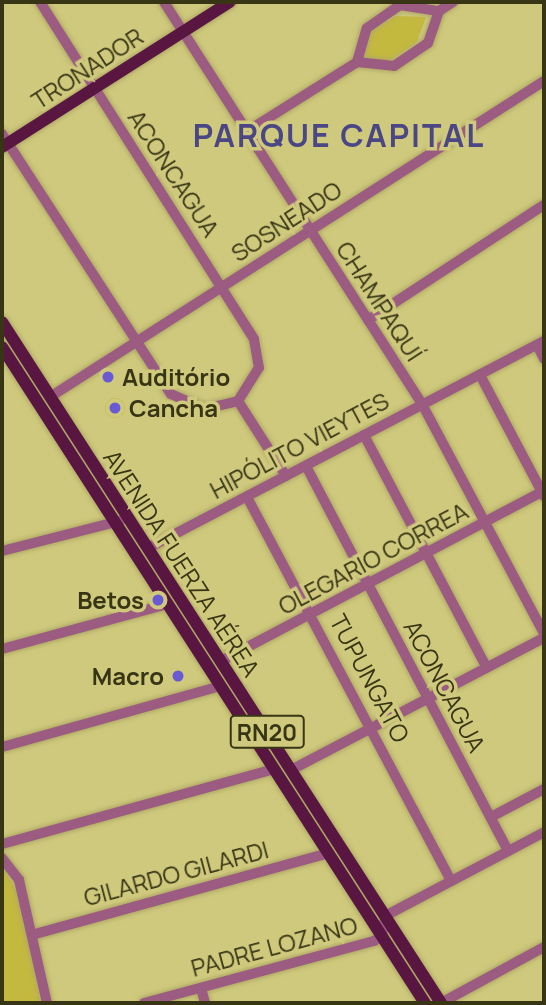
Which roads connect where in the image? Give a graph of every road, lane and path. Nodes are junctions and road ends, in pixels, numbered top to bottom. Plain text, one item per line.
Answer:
1 (40, 2) edge
2 (164, 2) edge
3 (230, 2) edge
4 (453, 2) edge
5 (439, 11) junction
6 (183, 32) junction
7 (357, 61) junction
8 (544, 81) edge
9 (94, 88) junction
10 (246, 132) junction
11 (4, 142) edge
12 (544, 205) edge
13 (309, 231) junction
14 (222, 287) junction
15 (368, 320) junction
16 (2, 322) edge
17 (136, 341) junction
18 (540, 343) edge
19 (2, 346) edge
20 (544, 359) edge
21 (480, 375) junction
22 (50, 397) junction
23 (238, 401) junction
24 (422, 404) junction
25 (365, 435) junction
26 (306, 466) junction
27 (286, 476) junction
28 (543, 493) edge
29 (247, 497) junction
30 (115, 520) junction
31 (132, 522) junction
32 (486, 522) junction
33 (148, 548) junction
34 (2, 551) edge
35 (426, 553) junction
36 (368, 584) junction
37 (168, 604) junction
38 (312, 614) junction
39 (544, 635) edge
40 (2, 649) edge
41 (221, 661) junction
42 (486, 668) junction
43 (221, 686) junction
44 (428, 699) junction
45 (373, 728) junction
46 (2, 747) edge
47 (274, 769) junction
48 (291, 770) junction
49 (544, 789) edge
50 (491, 817) junction
51 (544, 832) edge
52 (2, 844) edge
53 (508, 851) junction
54 (329, 853) junction
55 (2, 858) edge
56 (451, 881) junction
57 (385, 916) junction
58 (35, 934) junction
59 (382, 936) junction
60 (544, 947) edge
61 (201, 988) junction
62 (47, 1003) edge
63 (144, 1003) edge
64 (205, 1003) edge
65 (425, 1003) edge
66 (441, 1003) edge

1 - 9 street, ACONCAGUA
2 - 6 street, CHAMPAQUÍ
3 - 6 main road, TRONADOR
4 - 5 street
5 - 7 street
5 - 7 street
6 - 9 main road, TRONADOR
6 - 10 street, CHAMPAQUÍ
7 - 10 street
8 - 13 street, SOSNEADO
9 - 11 main road, TRONADOR
9 - 14 street, ACONCAGUA
10 - 13 street, CHAMPAQUÍ
11 - 17 street
12 - 15 street
13 - 14 street, SOSNEADO
13 - 15 street, CHAMPAQUÍ
14 - 17 street, SOSNEADO
14 - 23 street, ACONCAGUA
15 - 24 street, CHAMPAQUÍ
16 - 22 main road, AVENIDA FUERZA AÉREA / RN20
17 - 22 street, SOSNEADO
17 - 23 street
18 - 20 street
18 - 21 street, HIPÓLITO VIEYTES
19 - 30 main road, AVENIDA FUERZA AÉREA / RN20
21 - 24 street, HIPÓLITO VIEYTES
21 - 28 street
22 - 31 main road, AVENIDA FUERZA AÉREA / RN20
23 - 27 street
24 - 25 street, HIPÓLITO VIEYTES
24 - 32 street, CHAMPAQUÍ
25 - 26 street, HIPÓLITO VIEYTES
25 - 35 street
26 - 27 street, HIPÓLITO VIEYTES
26 - 36 street, ACONCAGUA
27 - 29 street, HIPÓLITO VIEYTES
28 - 32 street, OLEGARIO CORREA
29 - 33 street, HIPÓLITO VIEYTES
29 - 38 street, TUPUNGATO
30 - 31 street
30 - 34 street
30 - 37 main road, AVENIDA FUERZA AÉREA / RN20
31 - 33 main road, AVENIDA FUERZA AÉREA / RN20
32 - 35 street, OLEGARIO CORREA
32 - 39 street, CHAMPAQUÍ
33 - 41 main road, AVENIDA FUERZA AÉREA / RN20
35 - 36 street, OLEGARIO CORREA
35 - 42 street
36 - 38 street, OLEGARIO CORREA
36 - 44 street, ACONCAGUA
37 - 40 street
37 - 43 main road, AVENIDA FUERZA AÉREA / RN20
38 - 41 street, OLEGARIO CORREA
38 - 45 street, TUPUNGATO
39 - 42 street
41 - 48 main road, AVENIDA FUERZA AÉREA / RN20
42 - 44 street
43 - 46 street
43 - 47 main road, AVENIDA FUERZA AÉREA / RN20
44 - 45 street
44 - 50 street, ACONCAGUA
45 - 48 street
45 - 56 street, TUPUNGATO
47 - 52 street
47 - 54 main road, AVENIDA FUERZA AÉREA / RN20
48 - 57 main road, AVENIDA FUERZA AÉREA / RN20
49 - 50 street
50 - 53 street, ACONCAGUA
51 - 53 street, PADRE LOZANO
53 - 56 street, PADRE LOZANO
54 - 58 street, GILARDO GILARDI
54 - 59 main road, AVENIDA FUERZA AÉREA / RN20
55 - 58 street
56 - 57 street, PADRE LOZANO
57 - 59 street, PADRE LOZANO
57 - 66 main road, AVENIDA FUERZA AÉREA / RN20
58 - 62 street
59 - 61 street, PADRE LOZANO
59 - 65 main road, AVENIDA FUERZA AÉREA / RN20
60 - 66 street
61 - 63 street, PADRE LOZANO
61 - 64 street

